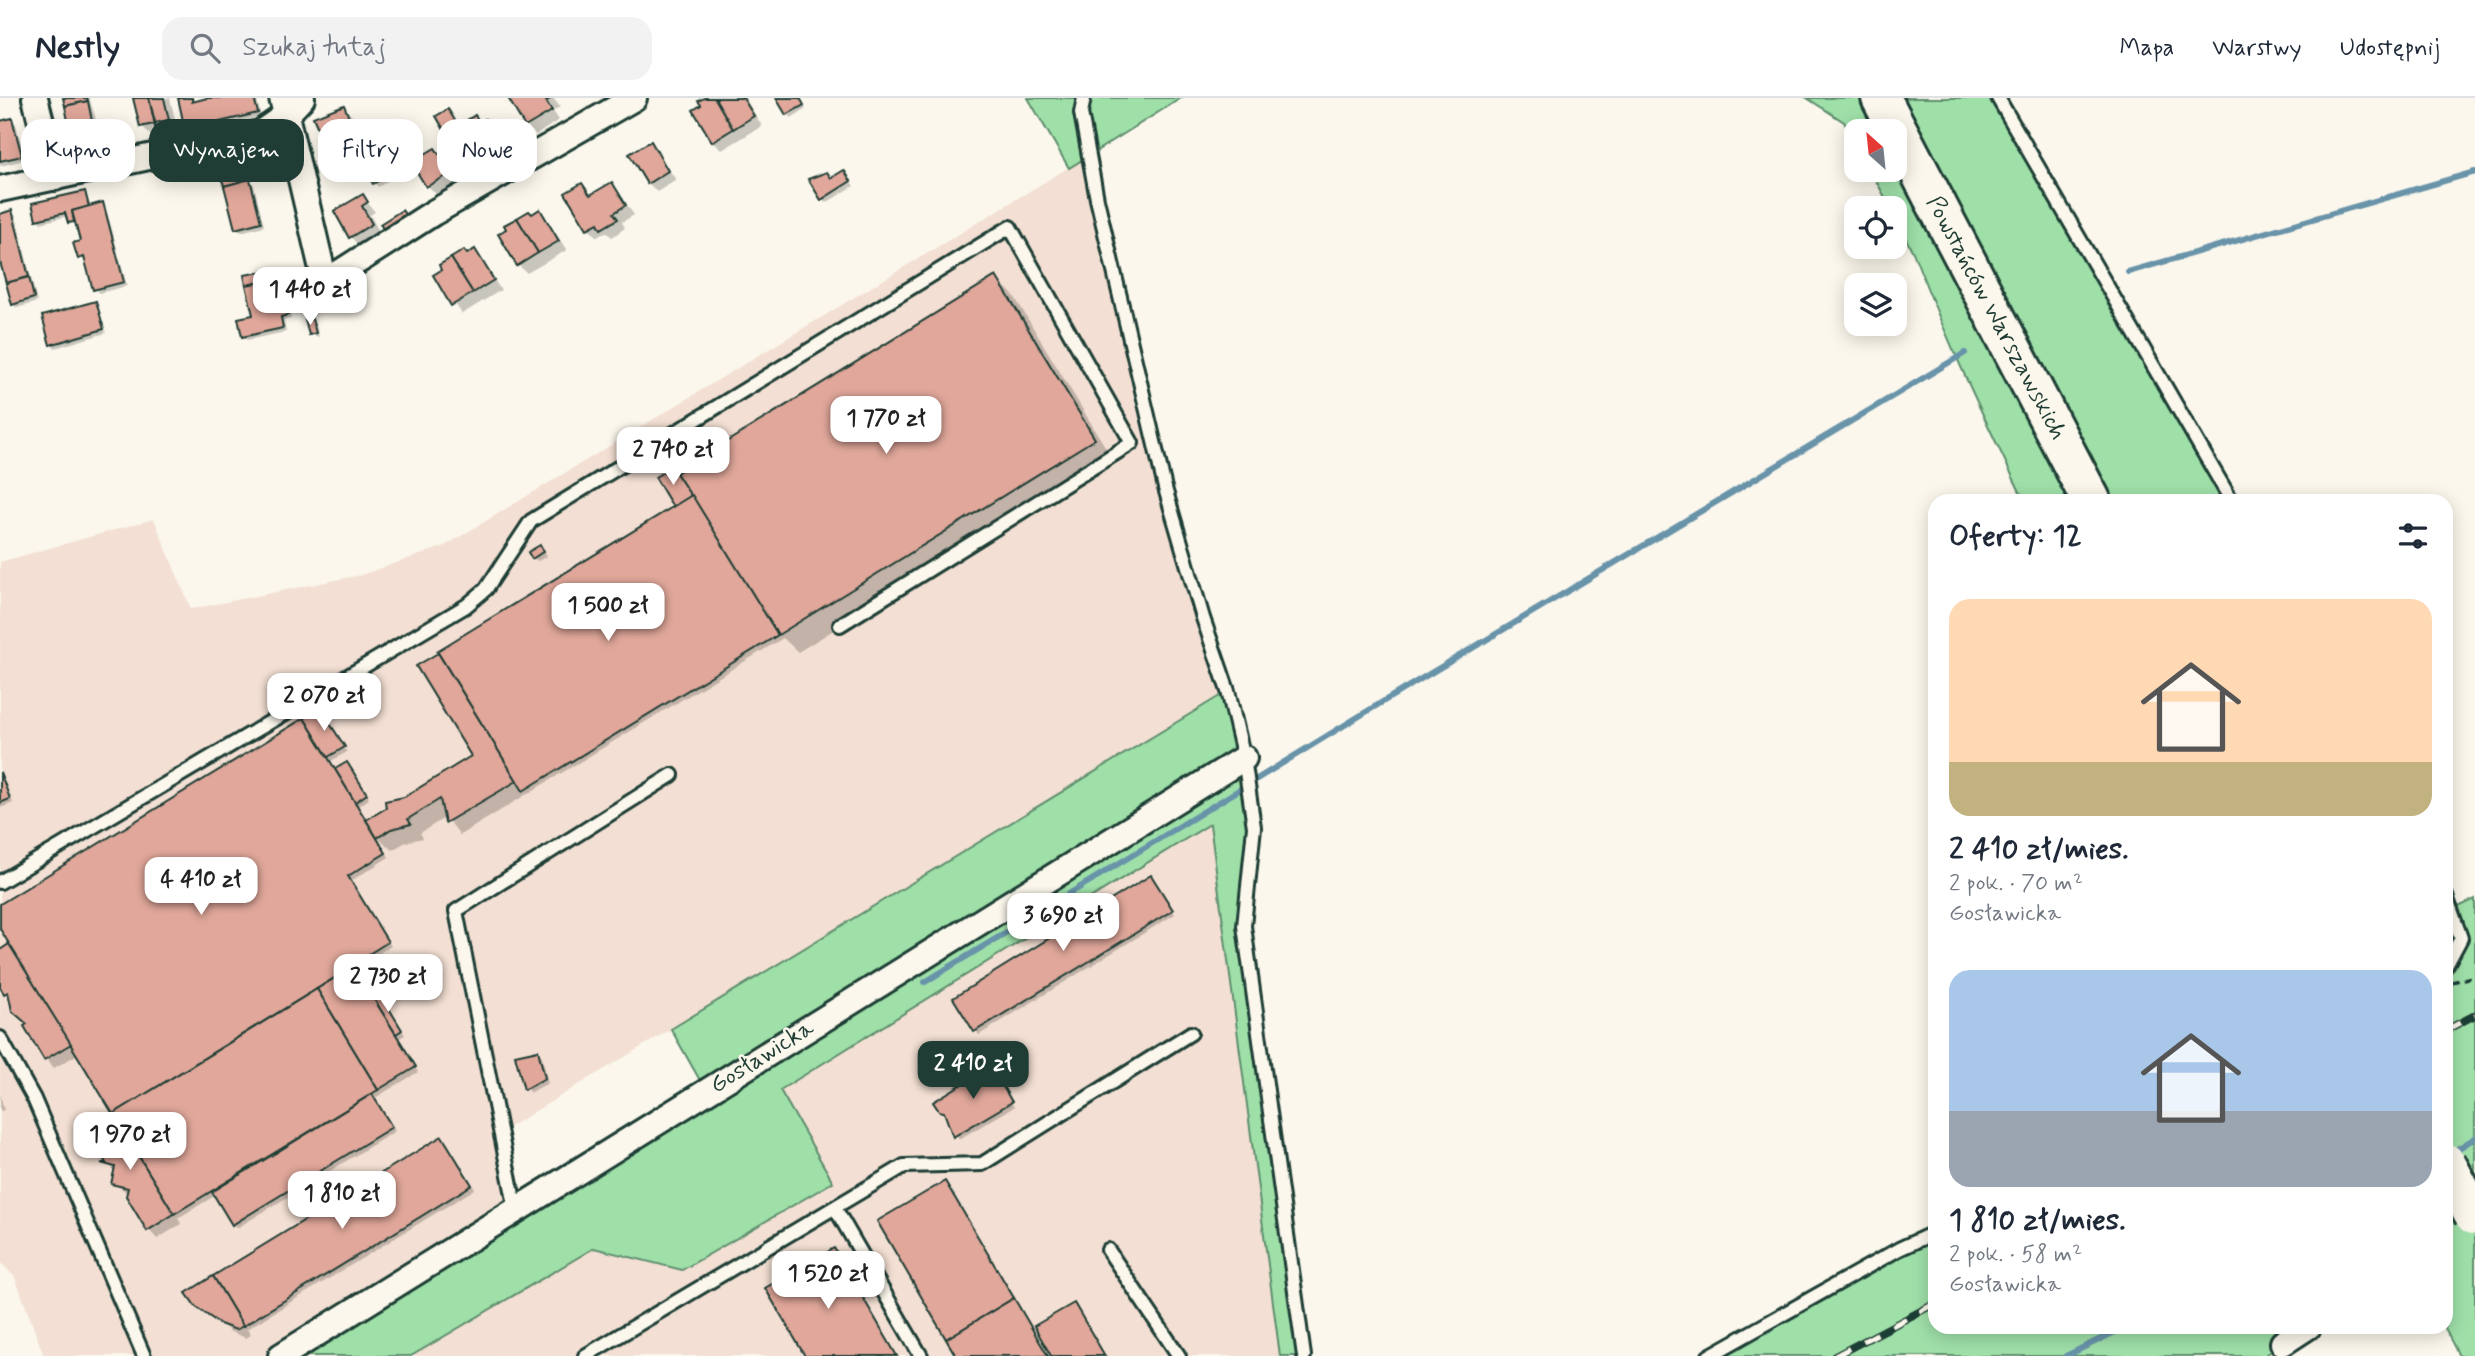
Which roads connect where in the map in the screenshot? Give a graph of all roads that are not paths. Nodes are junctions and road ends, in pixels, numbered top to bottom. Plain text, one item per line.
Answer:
1 (35, 98) edge
2 (634, 98) edge
3 (1084, 98) edge
4 (1881, 98) edge
5 (1997, 98) edge
6 (290, 104) edge
7 (40, 119) edge
8 (135, 160) edge
9 (35, 182) edge
10 (0, 189) edge
11 (2088, 494) edge
12 (2228, 494) edge
13 (840, 625) dead end
14 (1244, 758) junction
15 (672, 775) dead end
16 (0, 882) edge
17 (2453, 916) edge
18 (2453, 953) edge
19 (1191, 1034) dead end
20 (0, 1038) edge
21 (2475, 1162) edge
22 (2453, 1172) edge
23 (2453, 1176) edge
24 (835, 1208) junction
25 (516, 1210) junction
26 (2475, 1216) edge
27 (1928, 1236) edge
28 (1108, 1250) dead end
29 (2297, 1334) edge
30 (2283, 1343) dead end
31 (288, 1354) edge
32 (144, 1356) edge
33 (585, 1356) edge
34 (921, 1356) edge
35 (1179, 1356) edge
36 (1304, 1356) edge
37 (1709, 1356) edge

1 - 7 street
2 - 6 street
3 - 14 lane
4 - 11 main road, Powstańców Warszawskich
5 - 12 lane
6 - 8 street
9 - 10 street
13 - 16 lane
14 - 25 street, Gosławicka
14 - 36 lane
15 - 25 lane
17 - 18 lane
19 - 24 lane
20 - 32 lane
21 - 22 street
23 - 26 main road, bridge
24 - 33 lane
24 - 34 lane
25 - 31 street, Gosławicka
27 - 37 lane
28 - 35 lane
29 - 30 street

